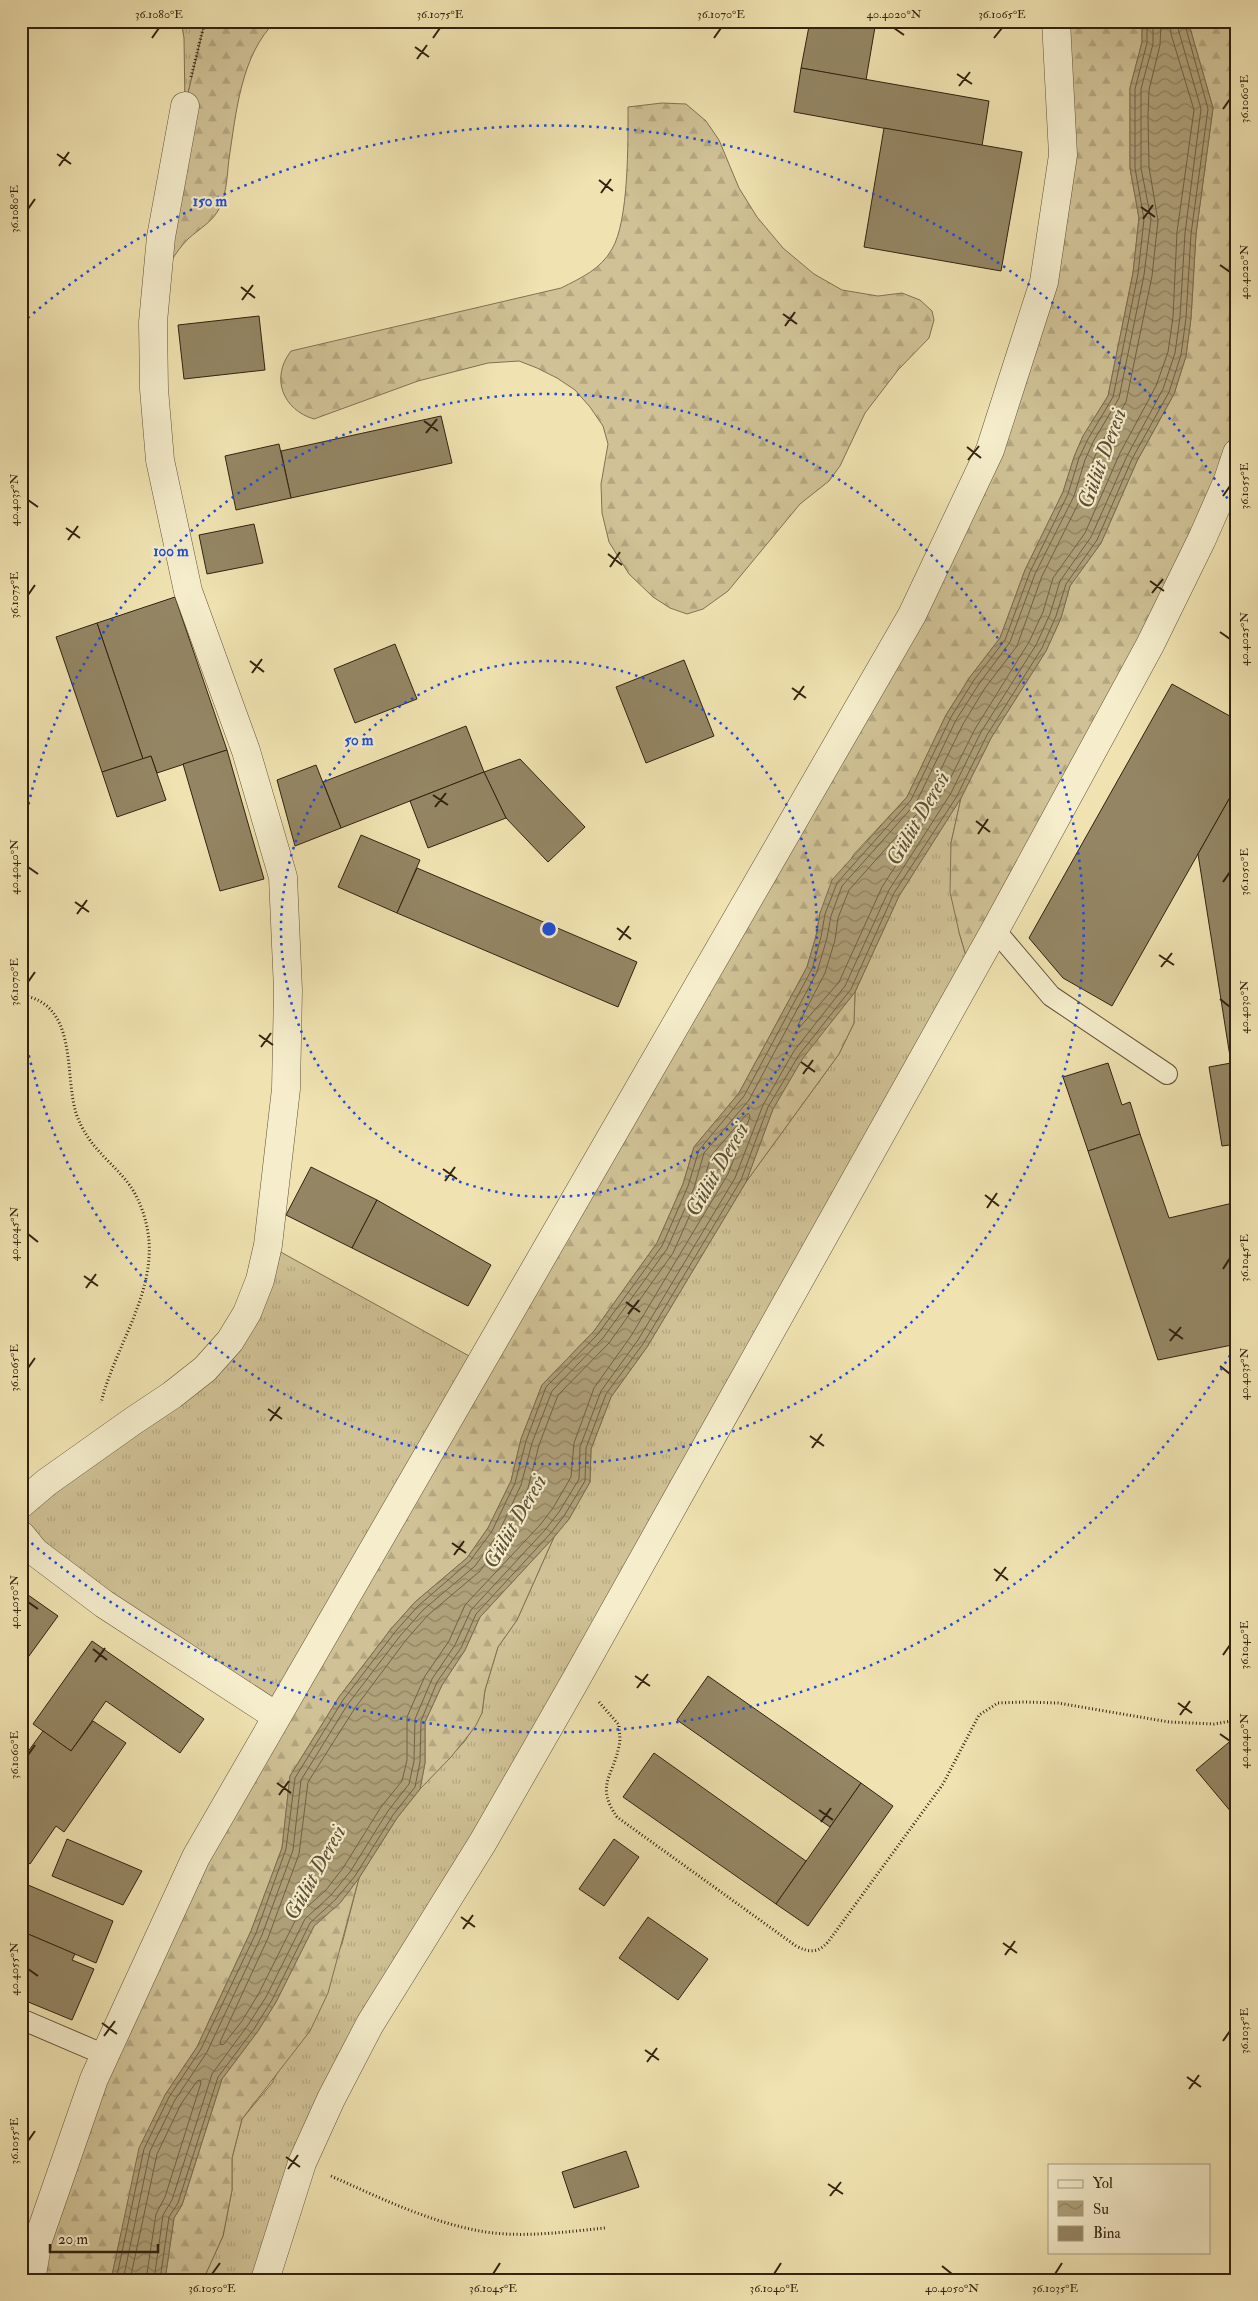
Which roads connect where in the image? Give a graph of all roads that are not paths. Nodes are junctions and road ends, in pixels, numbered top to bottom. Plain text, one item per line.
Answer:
1 (1056, 21) edge
2 (185, 106) road end
3 (1237, 453) edge
4 (995, 930) junction
5 (1167, 1074) dead end
6 (21, 1504) edge
7 (21, 1534) edge
8 (276, 1716) junction
9 (21, 2020) edge
10 (105, 2055) junction
11 (31, 2280) edge
12 (265, 2280) edge

1 - 8 street
2 - 6 street
3 - 4 street
4 - 5 lane
4 - 12 street
7 - 8 street
8 - 10 street
9 - 10 lane
10 - 11 street

